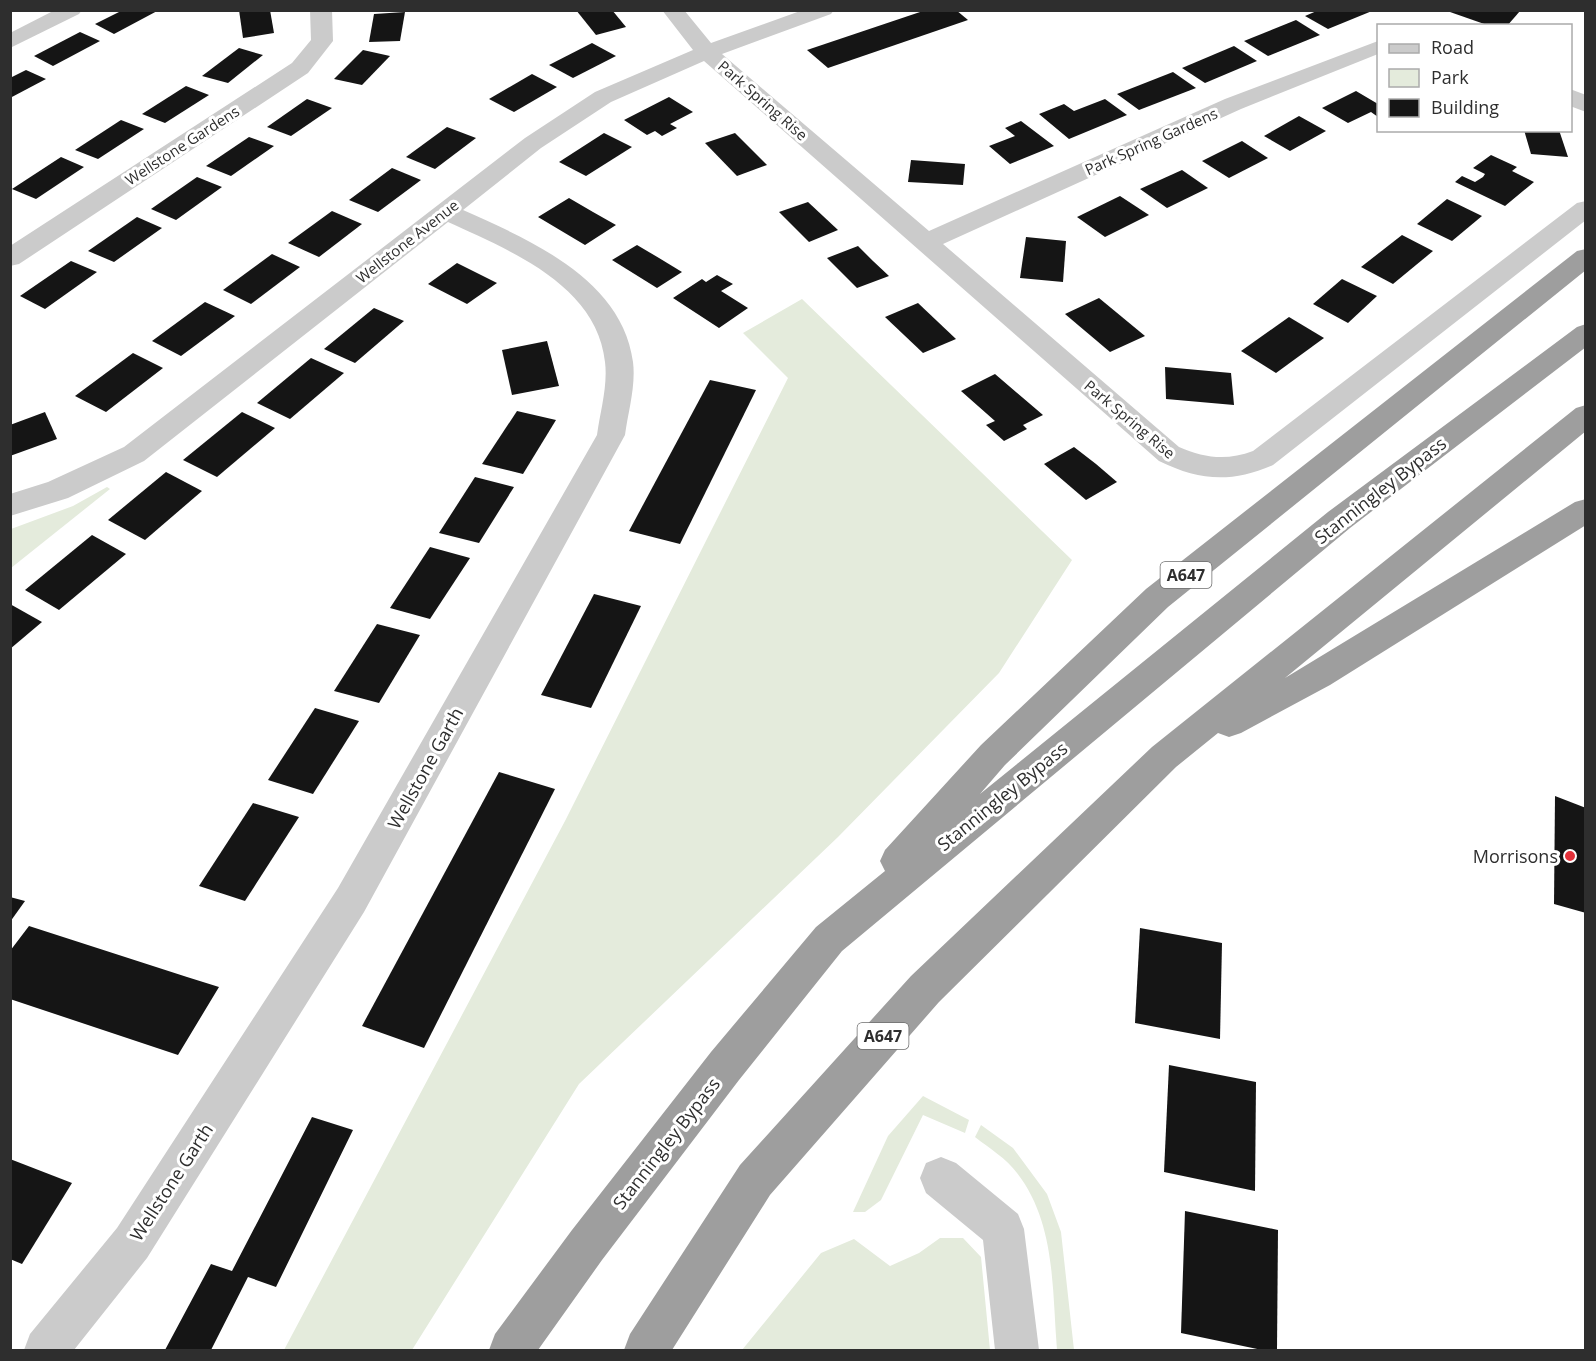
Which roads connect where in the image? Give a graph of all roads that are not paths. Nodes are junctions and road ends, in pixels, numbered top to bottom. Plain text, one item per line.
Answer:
1 (72, 10) edge
2 (321, 10) edge
3 (672, 10) edge
4 (824, 10) edge
5 (10, 42) edge
6 (1377, 47) edge
7 (707, 51) junction
8 (1586, 208) edge
9 (445, 211) junction
10 (926, 242) junction
11 (1586, 257) edge
12 (10, 258) edge
13 (1586, 333) edge
14 (1586, 415) edge
15 (10, 505) edge
16 (1586, 510) edge
17 (1164, 757) junction
18 (829, 939) junction
19 (941, 1178) dead end
20 (46, 1350) edge
21 (511, 1350) edge
22 (645, 1350) edge
23 (1017, 1350) edge

1 - 5 street
2 - 12 street, Wellstone Gardens
3 - 7 street, Park Spring Rise
4 - 7 street, Wellstone Avenue
6 - 10 street, Park Spring Gardens
7 - 9 street, Wellstone Avenue
7 - 10 street, Park Spring Rise
8 - 10 street, Park Spring Rise
9 - 15 street, Wellstone Avenue
9 - 20 street, Wellstone Garth
11 - 18 highway, A647
13 - 18 highway, Stanningley Bypass / A647
14 - 17 highway, A647
16 - 17 highway, A647
17 - 22 highway, A647
18 - 21 highway, Stanningley Bypass / A647
19 - 23 street

